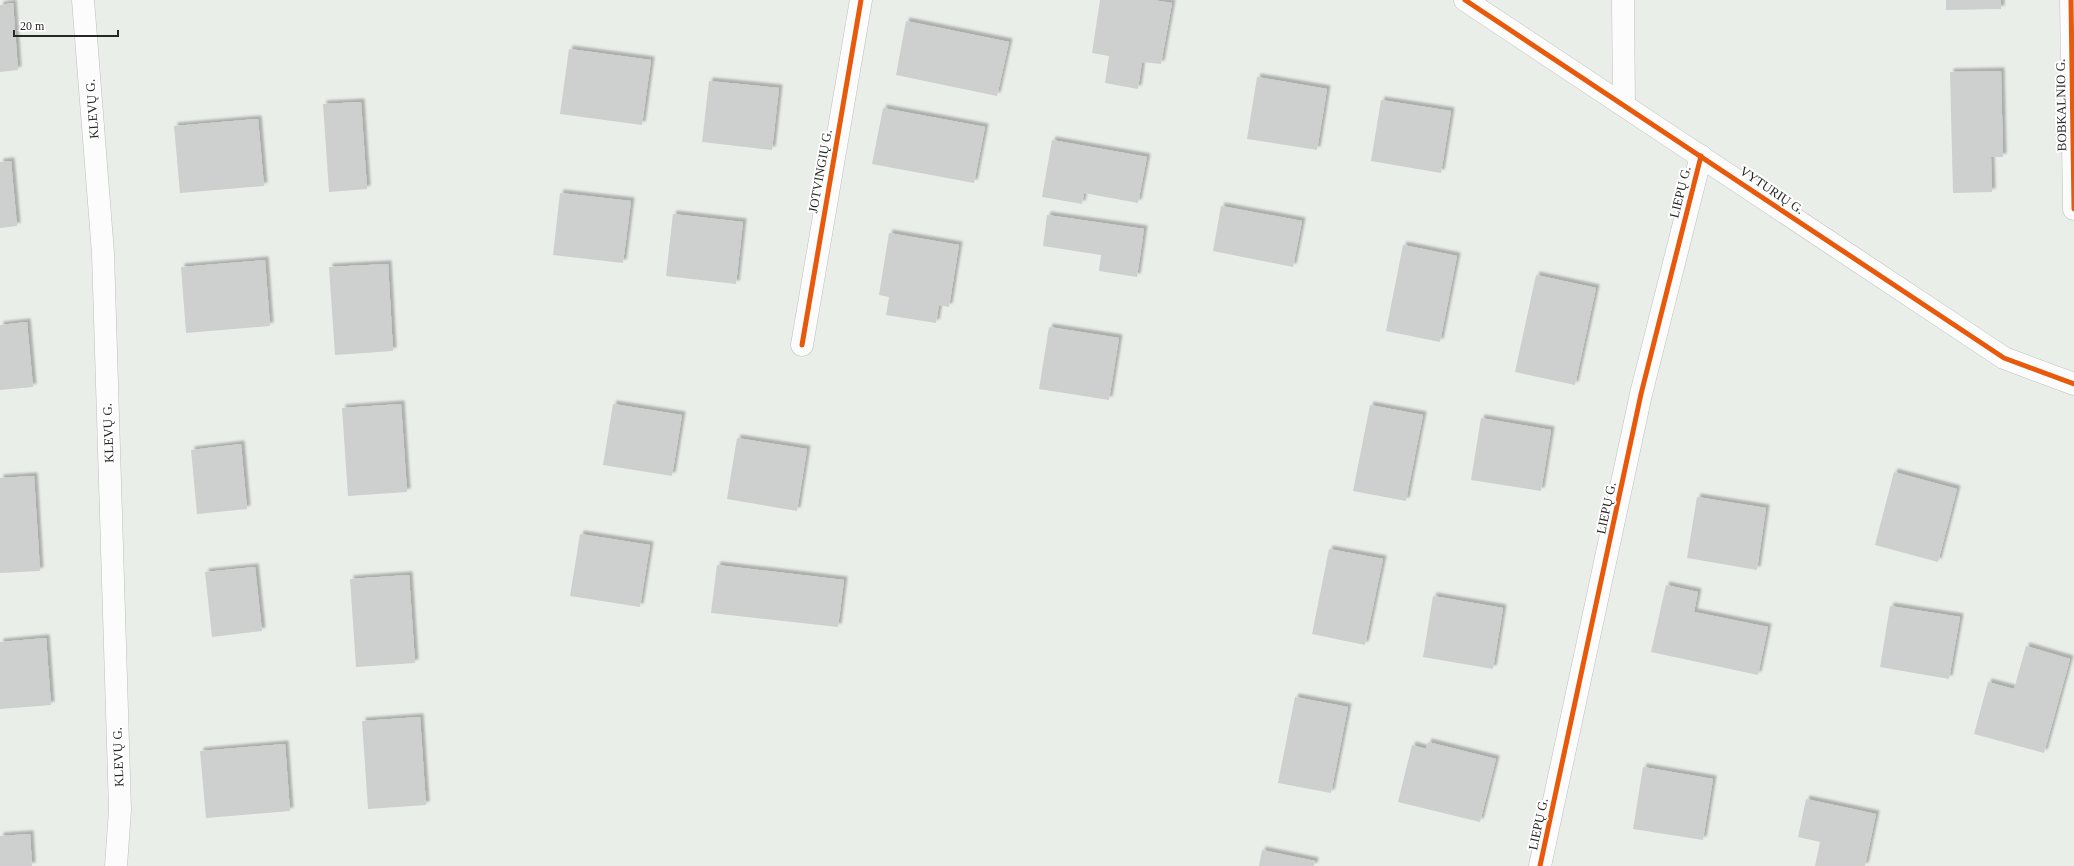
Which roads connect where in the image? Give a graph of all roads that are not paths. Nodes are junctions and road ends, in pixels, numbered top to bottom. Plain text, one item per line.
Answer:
1 (83, 0) edge
2 (861, 0) edge
3 (1465, 0) edge
4 (1623, 0) edge
5 (2071, 0) edge
6 (1624, 104) junction
7 (1700, 156) junction
8 (2074, 210) edge
9 (802, 345) dead end
10 (2074, 380) edge
11 (116, 866) edge
12 (1540, 866) edge

1 - 11 street, KLEVŲ G.
2 - 9 street, JOTVINGIŲ G.
3 - 6 street, VYTURIŲ G.
4 - 6 street
5 - 8 street, BOBKALNIO G.
6 - 7 street, VYTURIŲ G.
7 - 10 street, VYTURIŲ G.
7 - 12 street, LIEPŲ G.

